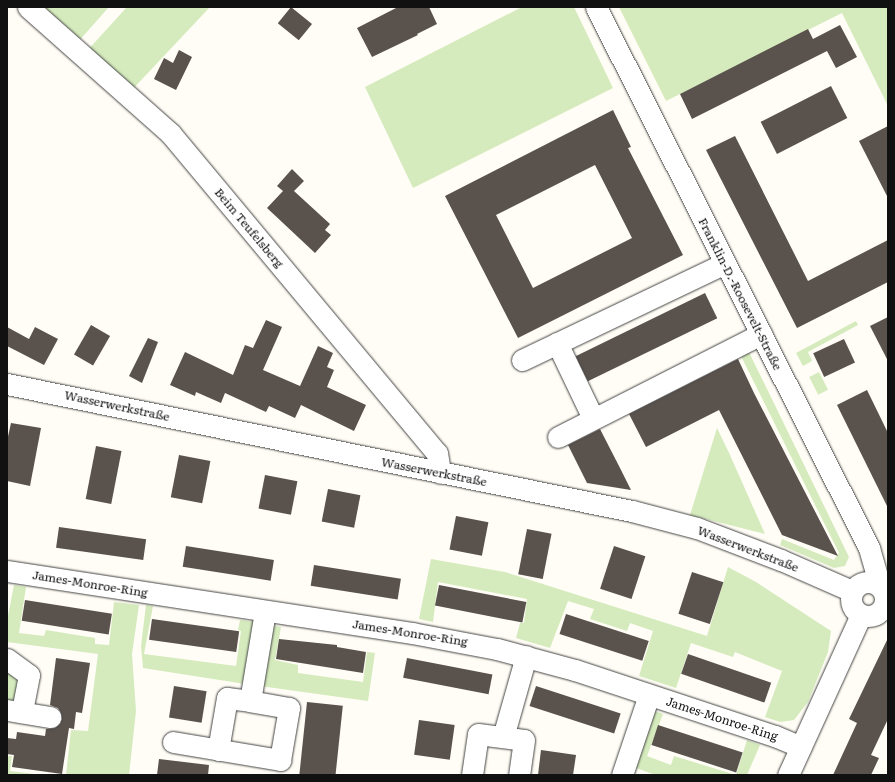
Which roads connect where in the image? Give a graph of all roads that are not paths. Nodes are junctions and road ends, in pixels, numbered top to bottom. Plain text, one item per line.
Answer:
1 (28, 7) edge
2 (596, 7) edge
3 (724, 263) junction
4 (761, 334) junction
5 (557, 343) junction
6 (522, 360) dead end
7 (7, 384) edge
8 (593, 418) junction
9 (558, 437) dead end
10 (440, 473) junction
11 (8, 575) edge
12 (876, 584) junction
13 (852, 591) junction
14 (265, 611) junction
15 (885, 611) edge
16 (861, 615) junction
17 (526, 656) junction
18 (7, 659) edge
19 (649, 695) junction
20 (250, 701) junction
21 (15, 711) edge
22 (50, 717) dead end
23 (503, 737) junction
24 (173, 742) dead end
25 (801, 746) junction
26 (218, 750) junction
27 (472, 775) edge
28 (519, 775) edge
29 (622, 775) edge
30 (788, 775) edge

1 - 10 street, Beim Teufelsberg
2 - 3 street, Franklin-D.-Roosevelt-Straße
3 - 4 street, Franklin-D.-Roosevelt-Straße
3 - 5 street
4 - 8 street
4 - 12 street, Franklin-D.-Roosevelt-Straße
5 - 6 street
5 - 8 street
7 - 10 street, Wasserwerkstraße
8 - 9 street
10 - 13 street, Wasserwerkstraße
11 - 14 street, James-Monroe-Ring
12 - 13 street
12 - 15 street
13 - 16 street
14 - 17 street, James-Monroe-Ring
14 - 20 street
15 - 16 street
16 - 25 street
17 - 19 street, James-Monroe-Ring
17 - 23 street
18 - 21 street
19 - 25 street, James-Monroe-Ring
19 - 29 street
20 - 26 street
20 - 26 street
21 - 22 street
23 - 27 street
23 - 28 street
24 - 26 street
25 - 30 street

